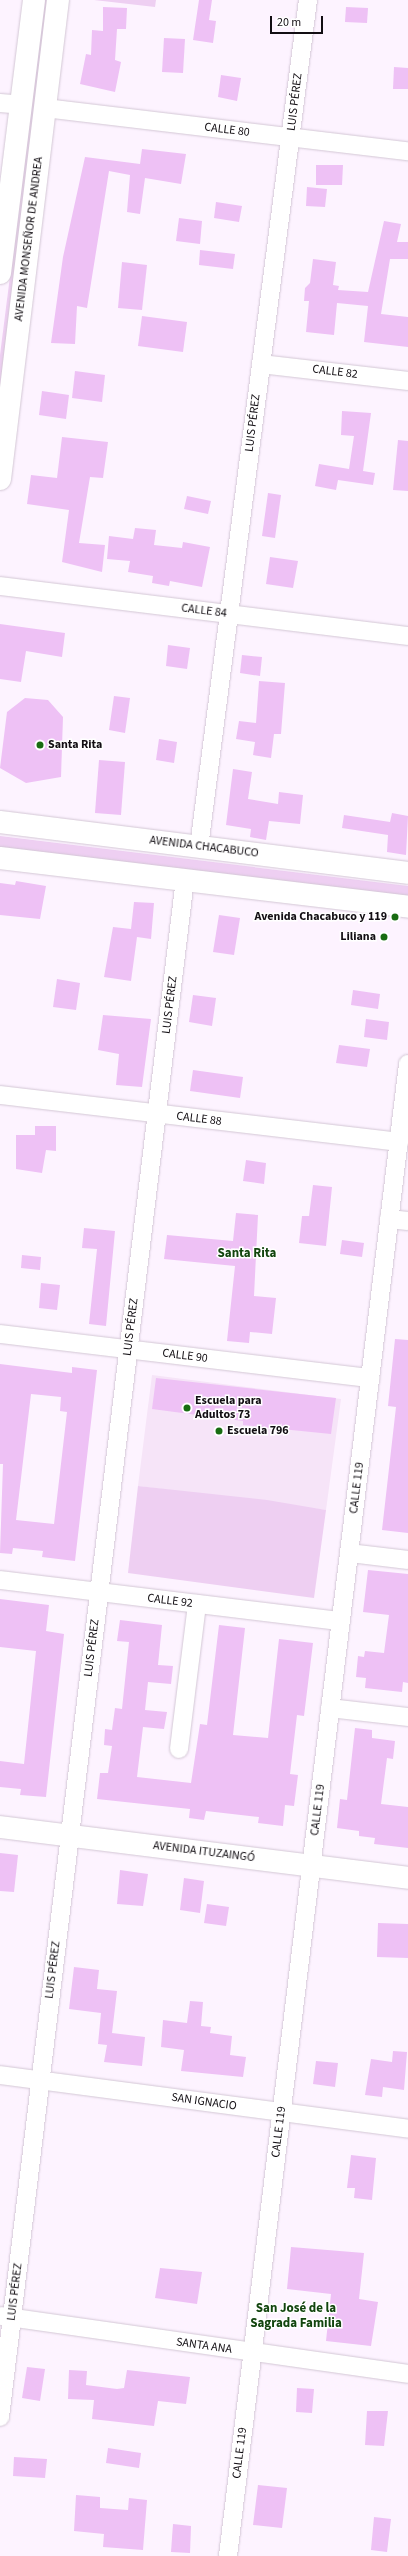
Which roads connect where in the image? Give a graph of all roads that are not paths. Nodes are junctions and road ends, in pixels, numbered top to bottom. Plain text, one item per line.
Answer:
1 (34, 0) edge
2 (58, 0) edge
3 (308, 0) edge
4 (10, 104) edge
5 (45, 108) junction
6 (291, 137) junction
7 (408, 151) edge
8 (0, 273) edge
9 (261, 364) junction
10 (408, 381) edge
11 (0, 479) edge
12 (0, 586) edge
13 (228, 614) junction
14 (408, 636) edge
15 (0, 822) edge
16 (199, 847) junction
17 (0, 858) edge
18 (408, 872) edge
19 (185, 879) junction
20 (408, 906) edge
21 (408, 1064) edge
22 (0, 1095) edge
23 (157, 1114) junction
24 (399, 1142) junction
25 (389, 1219) junction
26 (408, 1221) edge
27 (0, 1334) edge
28 (129, 1349) junction
29 (370, 1378) junction
30 (349, 1553) junction
31 (408, 1560) edge
32 (0, 1580) edge
33 (100, 1592) junction
34 (197, 1604) junction
35 (341, 1621) junction
36 (330, 1708) junction
37 (408, 1716) edge
38 (179, 1749) dead end
39 (0, 1827) edge
40 (69, 1836) junction
41 (311, 1866) junction
42 (408, 1878) edge
43 (0, 2075) edge
44 (41, 2080) junction
45 (282, 2112) junction
46 (408, 2129) edge
47 (6, 2317) edge
48 (252, 2354) junction
49 (408, 2374) edge
50 (0, 2417) edge
51 (228, 2556) edge

1 - 4 main road, AVENIDA MONSEÑOR DE ANDREA
2 - 5 main road, AVENIDA MONSEÑOR DE ANDREA
3 - 6 street, LUIS PÉREZ
4 - 8 main road, AVENIDA MONSEÑOR DE ANDREA
5 - 6 street, CALLE 80
5 - 11 main road, AVENIDA MONSEÑOR DE ANDREA
6 - 7 street, CALLE 80
6 - 9 street, LUIS PÉREZ
9 - 10 street, CALLE 82
9 - 13 street, LUIS PÉREZ
12 - 13 street, CALLE 84
13 - 14 street, CALLE 84
13 - 16 street, LUIS PÉREZ
15 - 16 main road, AVENIDA CHACABUCO
16 - 18 main road, AVENIDA CHACABUCO
17 - 19 main road
19 - 20 main road
19 - 23 street, LUIS PÉREZ
21 - 24 street, CALLE 119
22 - 23 street, CALLE 88
23 - 24 street, CALLE 88
23 - 28 street, LUIS PÉREZ
24 - 25 street, CALLE 119
25 - 26 street
25 - 29 street, CALLE 119
27 - 28 street, CALLE 90
28 - 29 street, CALLE 90
28 - 33 street, LUIS PÉREZ
29 - 30 street, CALLE 119
30 - 31 street
30 - 35 street, CALLE 119
32 - 33 street, CALLE 92
33 - 34 street, CALLE 92
33 - 40 street, LUIS PÉREZ
34 - 35 street, CALLE 92
34 - 38 street
35 - 36 street, CALLE 119
36 - 37 street
36 - 41 street, CALLE 119
39 - 40 main road, AVENIDA ITUZAINGÓ
40 - 41 main road, AVENIDA ITUZAINGÓ
40 - 44 street, LUIS PÉREZ
41 - 42 main road, AVENIDA ITUZAINGÓ
41 - 45 street, CALLE 119
43 - 44 street, SAN IGNACIO
44 - 45 street, SAN IGNACIO
44 - 47 street, LUIS PÉREZ
45 - 46 street, SAN IGNACIO
45 - 48 street, CALLE 119
47 - 48 street, SANTA ANA
47 - 50 street, LUIS PÉREZ
48 - 49 street, SANTA ANA
48 - 51 street, CALLE 119

